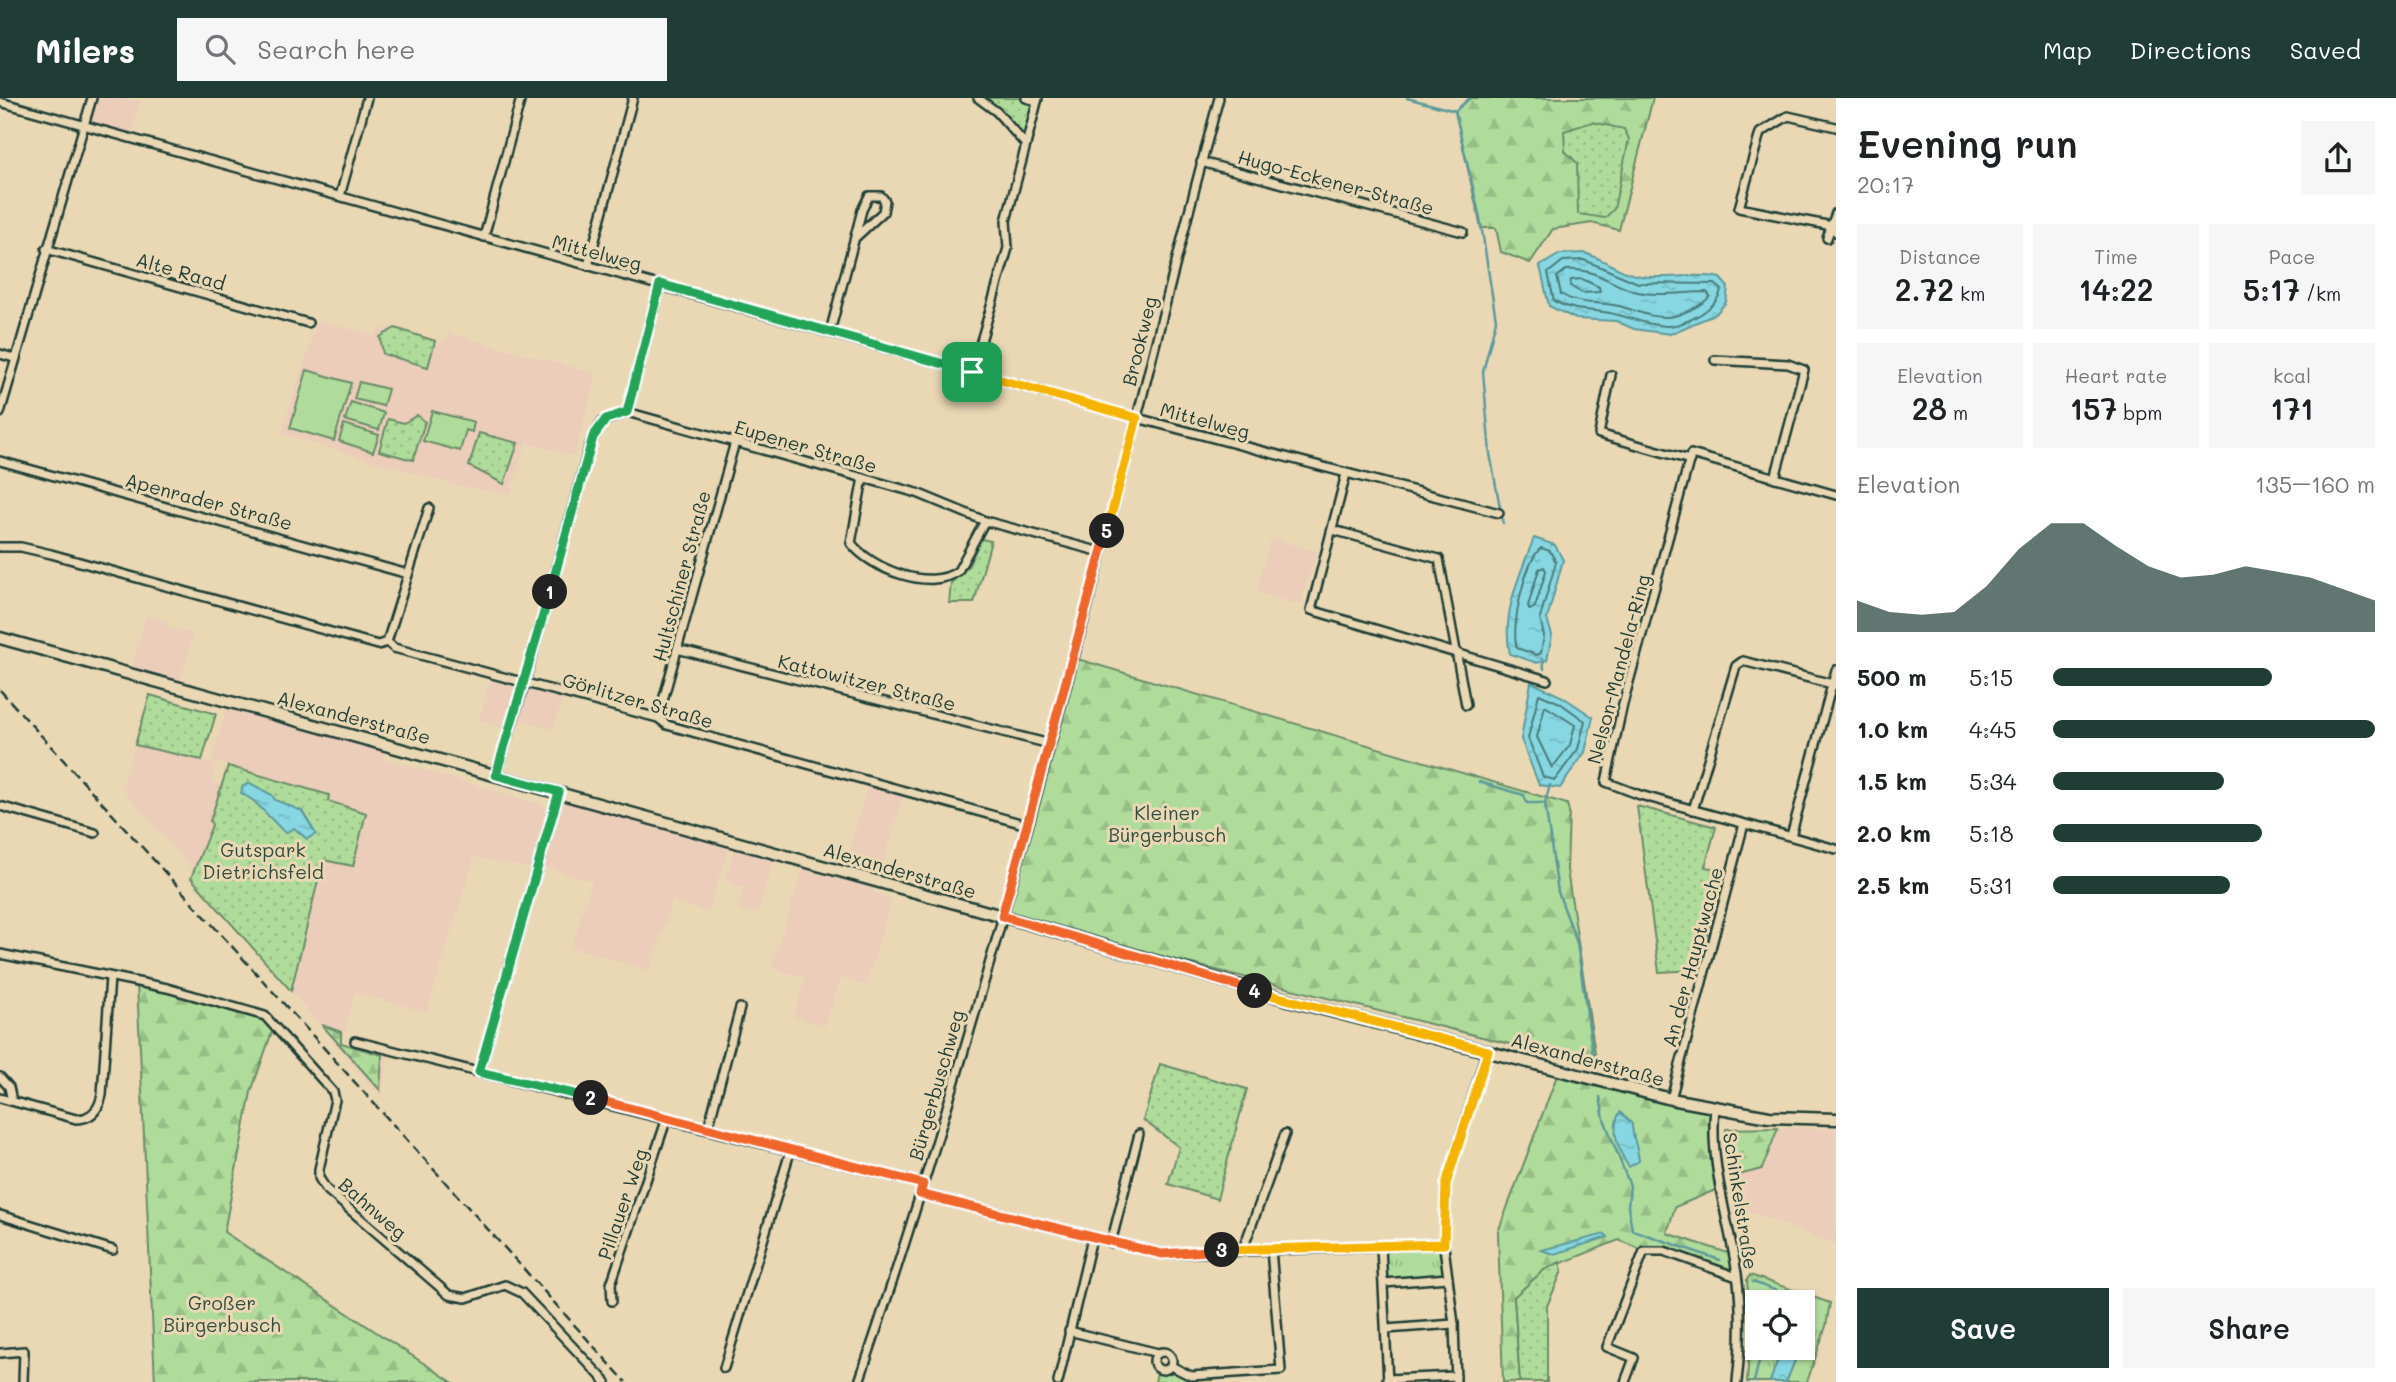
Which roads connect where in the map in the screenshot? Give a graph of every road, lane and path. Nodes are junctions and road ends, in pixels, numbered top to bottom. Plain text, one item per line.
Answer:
1 (92, 98) edge
2 (367, 98) edge
3 (521, 98) edge
4 (634, 98) edge
5 (978, 98) edge
6 (1026, 98) edge
7 (1219, 98) edge
8 (1038, 100) edge
9 (0, 102) edge
10 (85, 125) junction
11 (1836, 127) edge
12 (1026, 145) junction
13 (1201, 162) junction
14 (340, 196) junction
15 (1836, 213) edge
16 (1834, 229) edge
17 (1463, 232) dead end
18 (484, 237) junction
19 (856, 237) junction
20 (1827, 238) dead end
21 (46, 249) junction
22 (588, 266) junction
23 (660, 284) junction
24 (308, 323) dead end
25 (830, 332) junction
26 (0, 354) edge
27 (14, 358) junction
28 (1715, 360) dead end
29 (972, 372) junction
30 (1611, 375) dead end
31 (627, 412) junction
32 (0, 414) edge
33 (1137, 418) junction
34 (736, 442) junction
35 (1690, 457) junction
36 (0, 461) edge
37 (1346, 474) junction
38 (863, 478) junction
39 (1775, 478) junction
40 (1836, 495) edge
41 (429, 508) dead end
42 (1499, 513) dead end
43 (985, 521) junction
44 (1333, 530) junction
45 (0, 547) edge
46 (1101, 552) junction
47 (408, 573) junction
48 (0, 638) edge
49 (387, 642) junction
50 (677, 649) junction
51 (1457, 653) junction
52 (1836, 670) edge
53 (1547, 680) dead end
54 (524, 685) junction
55 (1834, 685) edge
56 (1466, 705) dead end
57 (657, 718) junction
58 (1050, 744) junction
59 (496, 775) junction
60 (559, 792) junction
61 (0, 806) edge
62 (1693, 810) junction
63 (1744, 824) junction
64 (1027, 825) junction
65 (95, 833) dead end
66 (1791, 836) junction
67 (1836, 849) edge
68 (1002, 916) junction
69 (0, 954) edge
70 (110, 977) junction
71 (740, 1008) dead end
72 (355, 1041) dead end
73 (1488, 1051) junction
74 (479, 1072) junction
75 (0, 1077) edge
76 (0, 1098) edge
77 (1671, 1099) junction
78 (12, 1101) junction
79 (1715, 1108) junction
80 (667, 1118) junction
81 (1836, 1119) edge
82 (708, 1128) junction
83 (1139, 1134) dead end
84 (1284, 1134) dead end
85 (791, 1149) junction
86 (923, 1184) junction
87 (920, 1194) junction
88 (0, 1215) edge
89 (1092, 1238) junction
90 (1111, 1243) junction
91 (1444, 1244) junction
92 (1381, 1247) junction
93 (1243, 1249) junction
94 (1271, 1249) junction
95 (113, 1251) dead end
96 (1737, 1277) junction
97 (1448, 1278) junction
98 (1384, 1283) junction
99 (612, 1301) dead end
100 (1454, 1324) junction
101 (1386, 1329) junction
102 (1069, 1331) junction
103 (1, 1353) edge
104 (1158, 1353) junction
105 (1171, 1366) junction
106 (724, 1368) dead end
107 (1456, 1379) edge
108 (1387, 1381) edge
109 (23, 1382) edge
110 (606, 1382) edge
111 (859, 1382) edge
112 (1058, 1382) edge
113 (1625, 1382) edge
114 (1737, 1382) edge

1 - 10 street
2 - 14 street
3 - 18 street
4 - 22 street
5 - 12 street
6 - 8 street
7 - 13 street, Brookweg
8 - 12 street
9 - 10 street, Mittelweg
10 - 14 street, Mittelweg
10 - 21 street
11 - 16 street
12 - 29 street
13 - 17 street, Hugo-Eckener-Straße
13 - 33 street, Brookweg
14 - 18 street, Mittelweg
15 - 16 street
16 - 20 street
18 - 22 street, Mittelweg
19 - 19 street
19 - 25 street
21 - 24 street, Alte Raad
21 - 27 street
22 - 23 street, Mittelweg
23 - 25 street, Mittelweg
23 - 31 street
25 - 29 street, Mittelweg
26 - 27 street
27 - 32 street
28 - 39 street
29 - 33 street, Mittelweg
30 - 35 street
31 - 34 street, Eupener Straße
31 - 54 street
33 - 37 street, Mittelweg
33 - 46 street, Brookweg
34 - 38 street, Eupener Straße
34 - 50 street, Hultschiner Straße
35 - 39 street
35 - 62 street, Nelson-Mandela-Ring
36 - 47 street, Apenrader Straße
37 - 42 street, Mittelweg
37 - 44 street
38 - 43 street, Eupener Straße
38 - 43 street
39 - 40 street
41 - 47 street
43 - 46 street, Eupener Straße
44 - 51 street
44 - 51 street
45 - 49 street, Görlitzer Straße
46 - 58 street, Brookweg
47 - 49 street
48 - 59 main road, Alexanderstraße
49 - 54 street, Görlitzer Straße
50 - 57 street, Hultschiner Straße
50 - 58 street, Kattowitzer Straße
51 - 53 street
51 - 56 street
52 - 55 street
54 - 57 street, Görlitzer Straße
54 - 59 street
55 - 62 street
55 - 66 street
57 - 64 street, Görlitzer Straße
58 - 64 street, Brookweg
59 - 60 main road, Alexanderstraße
60 - 68 main road, Alexanderstraße
60 - 74 street
61 - 65 street
62 - 63 street, Nelson-Mandela-Ring
63 - 66 street, Nelson-Mandela-Ring
63 - 77 street, An der Hauptwache
64 - 68 street, Brookweg
66 - 67 street, Nelson-Mandela-Ring
68 - 73 main road, Alexanderstraße
68 - 86 street, Bürgerbuschweg
69 - 70 street, Bahnweg
70 - 78 street
70 - 110 street, Bahnweg
71 - 82 street
72 - 74 street
73 - 77 main road, Alexanderstraße
73 - 91 street
74 - 80 street
75 - 78 street
76 - 78 street
77 - 79 main road, Alexanderstraße
79 - 81 main road, Alexanderstraße
79 - 96 street, Schinkelstraße
80 - 82 street
80 - 99 street, Pillauer Weg
82 - 85 street
83 - 90 street
84 - 93 street
85 - 86 street
85 - 106 street
86 - 87 street, Bürgerbuschweg
87 - 89 street
87 - 111 street, Bürgerbuschweg
88 - 95 street
89 - 90 street
89 - 102 street
90 - 93 street
91 - 92 street
91 - 97 street
92 - 94 street
92 - 98 street
93 - 94 street
94 - 105 street
96 - 113 street
96 - 114 street, Schinkelstraße
97 - 98 street
97 - 100 street
98 - 101 street
100 - 101 street
100 - 107 street
101 - 108 street
102 - 104 street
102 - 112 street
103 - 109 street
104 - 105 street
104 - 105 street
107 - 108 street

